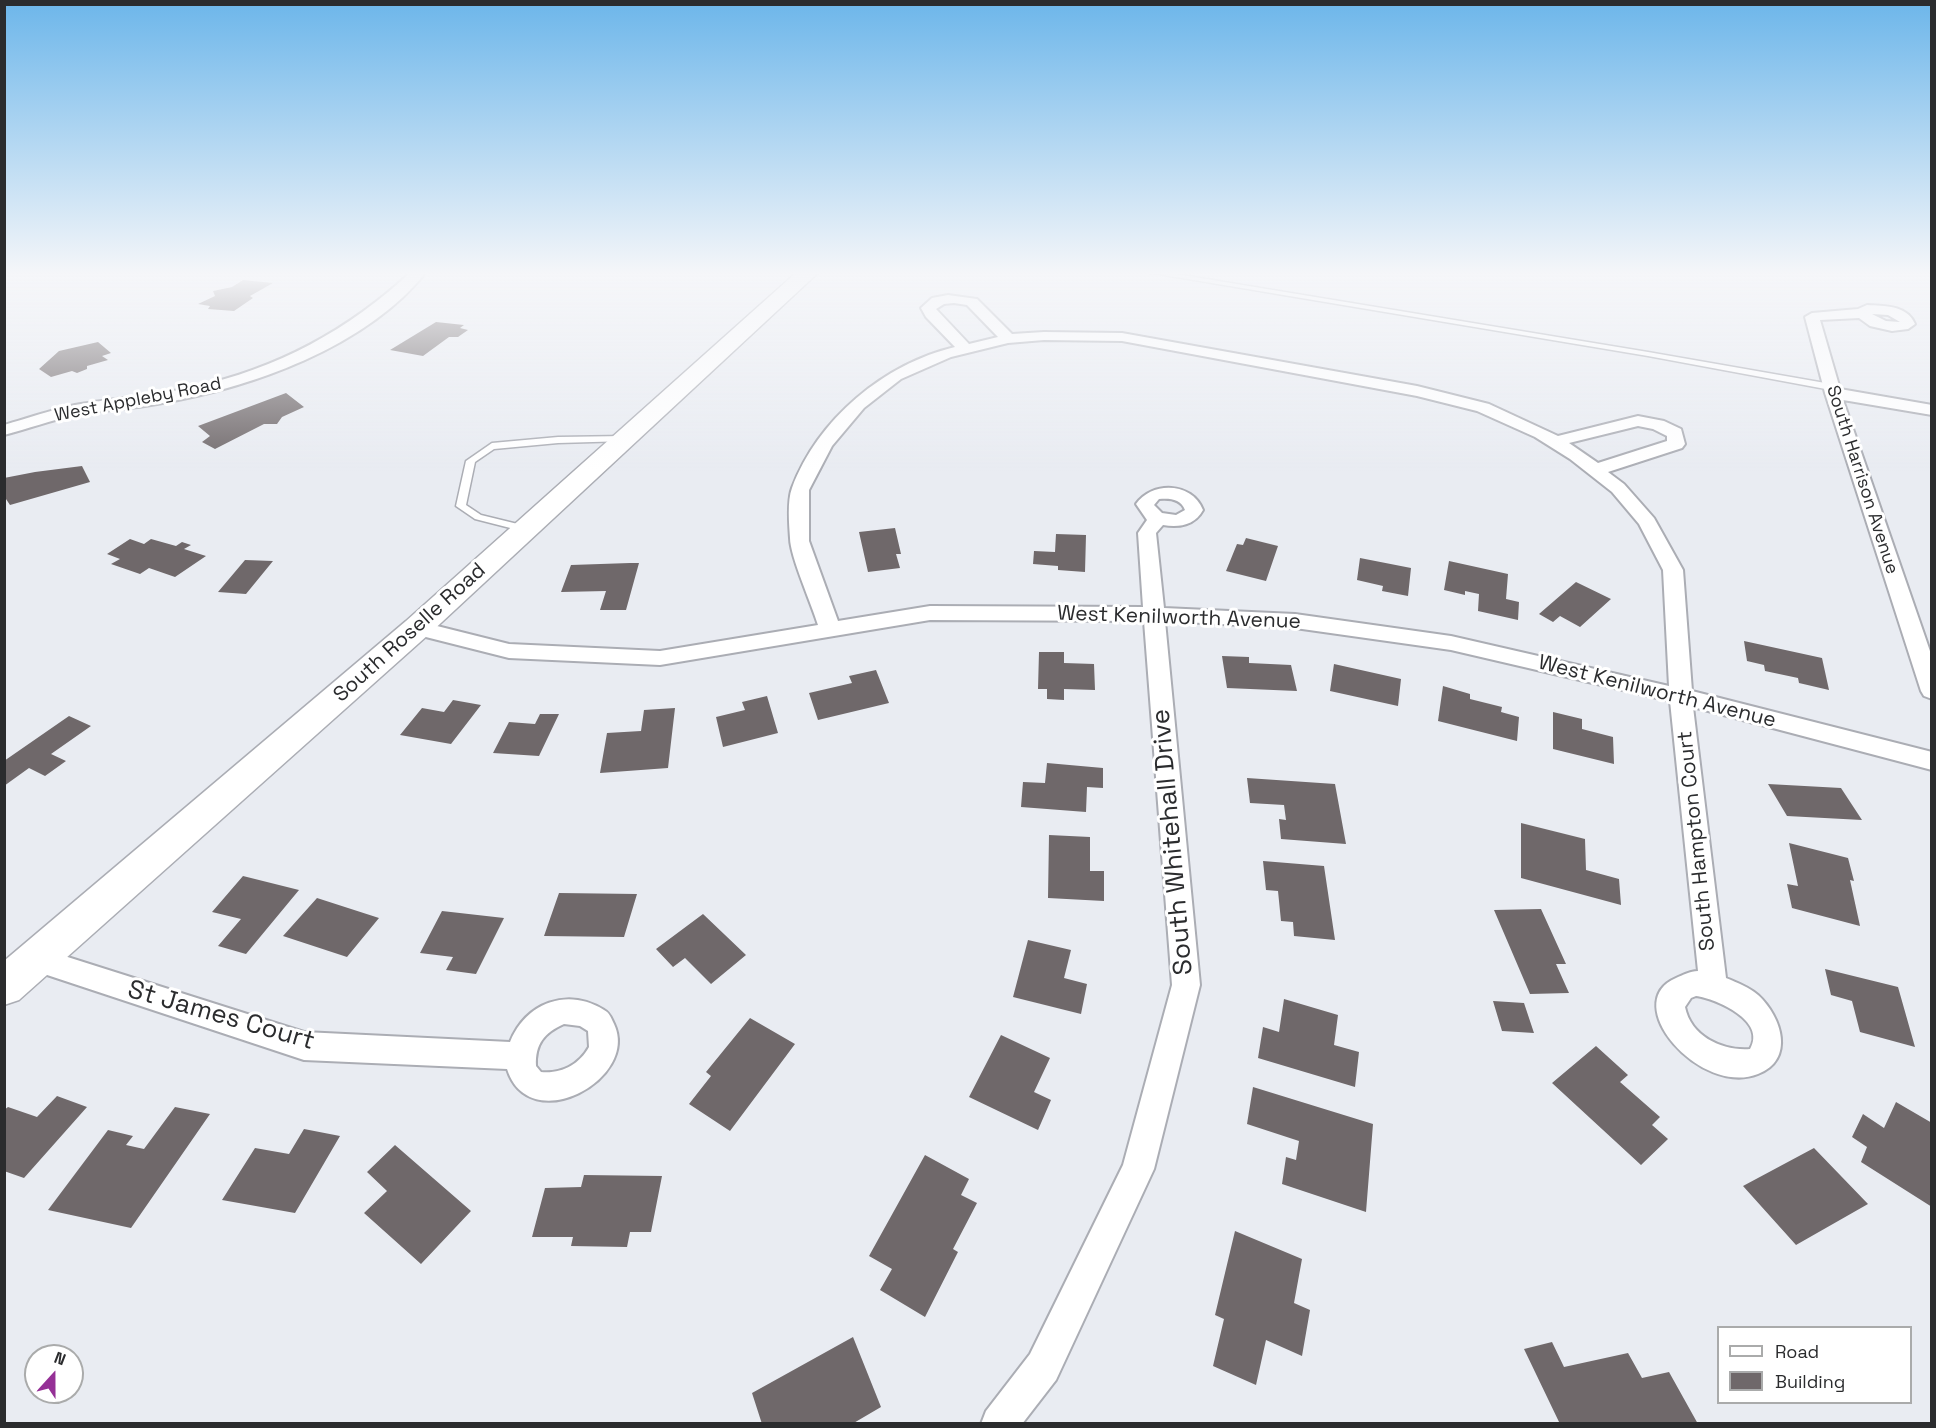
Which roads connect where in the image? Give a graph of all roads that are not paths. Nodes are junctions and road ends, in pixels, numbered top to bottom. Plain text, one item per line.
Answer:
1 (339, 338) edge
2 (737, 338) edge
3 (954, 338) edge
4 (1024, 338) edge
5 (1125, 338) edge
6 (1548, 338) edge
7 (1818, 338) edge
8 (1008, 339) joint
9 (965, 349) junction
10 (1832, 390) junction
11 (1932, 410) edge
12 (4, 430) edge
13 (626, 439) junction
14 (1555, 442) junction
15 (1595, 470) junction
16 (1158, 519) dead end
17 (526, 529) junction
18 (1154, 614) junction
19 (417, 628) junction
20 (830, 628) junction
21 (1932, 691) edge
22 (1682, 696) junction
23 (1932, 761) edge
24 (36, 959) junction
25 (1713, 985) dead end
26 (4, 987) edge
27 (519, 1056) dead end
28 (999, 1424) edge

1 - 12 street, West Appleby Road
2 - 13 main road, South Roselle Road
3 - 9 street
4 - 8 street, South Hampton Court
5 - 14 street, South Hampton Court
6 - 10 lane
7 - 10 street, South Harrison Avenue
8 - 9 street, South Hampton Court
9 - 20 street, South Hampton Court
10 - 11 street
10 - 21 street, South Harrison Avenue
13 - 17 main road, South Roselle Road
13 - 17 lane
14 - 15 street, South Hampton Court
14 - 15 street
15 - 22 street, South Hampton Court
16 - 18 street, South Whitehall Drive
17 - 19 main road, South Roselle Road
18 - 20 street, West Kenilworth Avenue
18 - 22 street, West Kenilworth Avenue
18 - 28 street, South Whitehall Drive
19 - 20 street, West Kenilworth Avenue
19 - 24 main road, South Roselle Road
22 - 23 street, West Kenilworth Avenue
22 - 25 street, South Hampton Court
24 - 26 main road, South Roselle Road
24 - 27 street, St James Court

